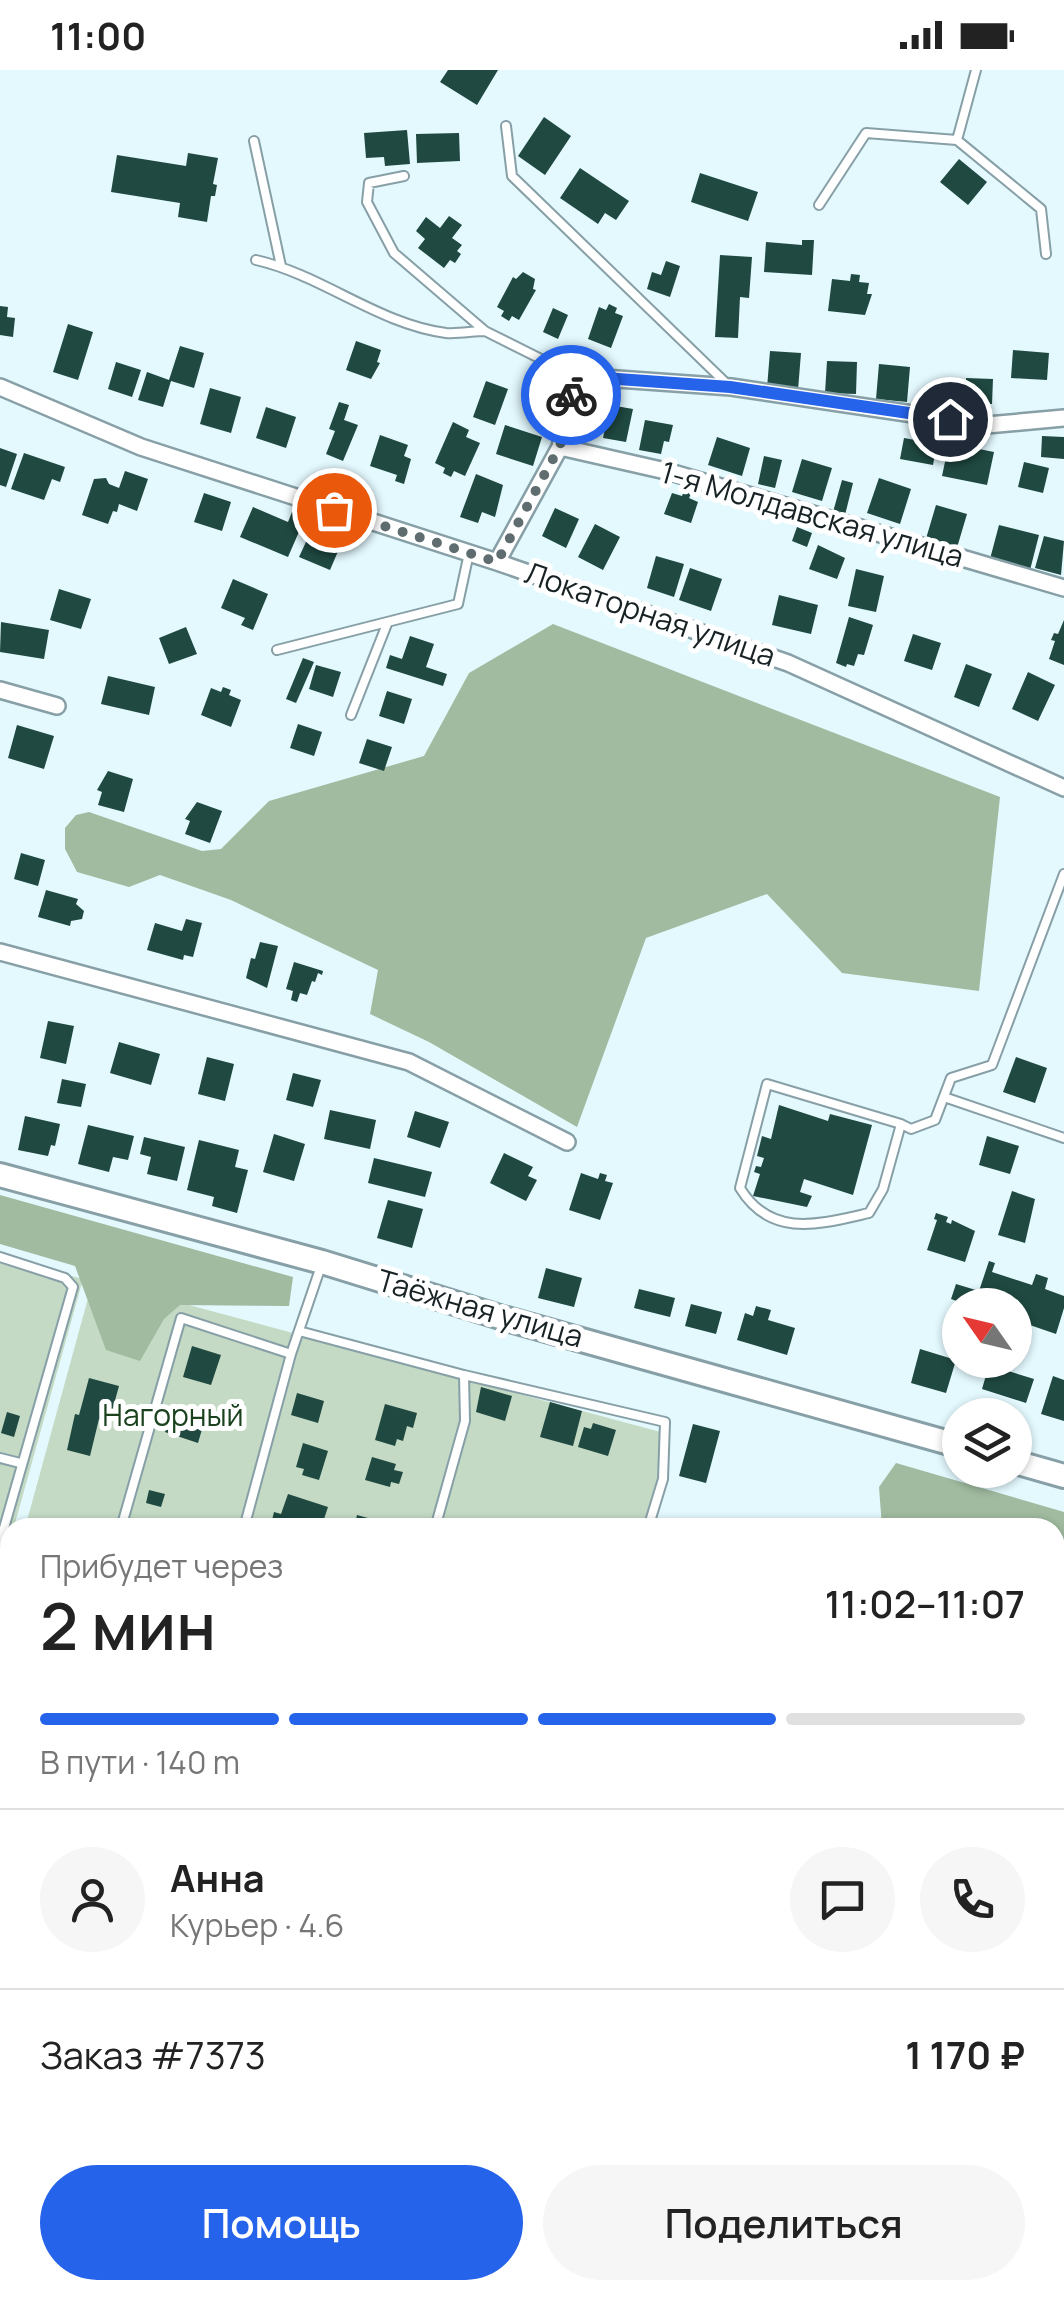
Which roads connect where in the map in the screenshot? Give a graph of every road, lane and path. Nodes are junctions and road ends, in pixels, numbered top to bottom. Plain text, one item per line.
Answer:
1 (976, 70) edge
2 (506, 126) dead end
3 (957, 140) junction
4 (254, 141) dead end
5 (404, 176) dead end
6 (819, 205) dead end
7 (1046, 254) dead end
8 (256, 260) dead end
9 (281, 266) junction
10 (486, 330) junction
11 (576, 376) junction
12 (730, 387) junction
13 (0, 388) edge
14 (1064, 418) edge
15 (560, 446) junction
16 (470, 553) junction
17 (497, 562) junction
18 (1064, 588) edge
19 (387, 624) junction
20 (277, 650) dead end
21 (0, 690) edge
22 (57, 706) dead end
23 (350, 715) dead end
24 (1064, 788) edge
25 (1064, 874) edge
26 (0, 952) edge
27 (944, 1098) junction
28 (901, 1124) junction
29 (1064, 1138) edge
30 (567, 1142) dead end
31 (0, 1175) edge
32 (0, 1257) edge
33 (322, 1262) junction
34 (299, 1330) junction
35 (291, 1354) junction
36 (464, 1375) junction
37 (942, 1441) edge
38 (0, 1458) edge
39 (20, 1463) junction
40 (1032, 1467) edge
41 (1064, 1476) edge
42 (6, 1518) edge
43 (124, 1518) edge
44 (247, 1518) edge
45 (438, 1518) edge
46 (651, 1518) edge

1 - 3 lane
2 - 12 lane
3 - 6 lane
3 - 7 lane
4 - 9 lane
5 - 10 lane
8 - 9 lane
9 - 10 lane
10 - 11 lane
11 - 12 street
11 - 15 street
12 - 14 street
13 - 16 street, Локаторная улица
15 - 17 street
15 - 18 street, 1-я Молдавская улица
16 - 17 street, Локаторная улица
16 - 19 lane
17 - 24 street, Локаторная улица
19 - 20 lane
19 - 23 lane
21 - 22 street
25 - 27 lane
26 - 30 street
27 - 28 lane
27 - 29 lane
28 - 28 lane
31 - 33 street, Таёжная улица
32 - 39 lane
33 - 34 lane
33 - 37 street, Таёжная улица
34 - 35 lane
34 - 36 lane
35 - 43 lane
35 - 44 lane
36 - 45 lane
36 - 46 lane
38 - 39 lane
39 - 42 lane
40 - 41 street

